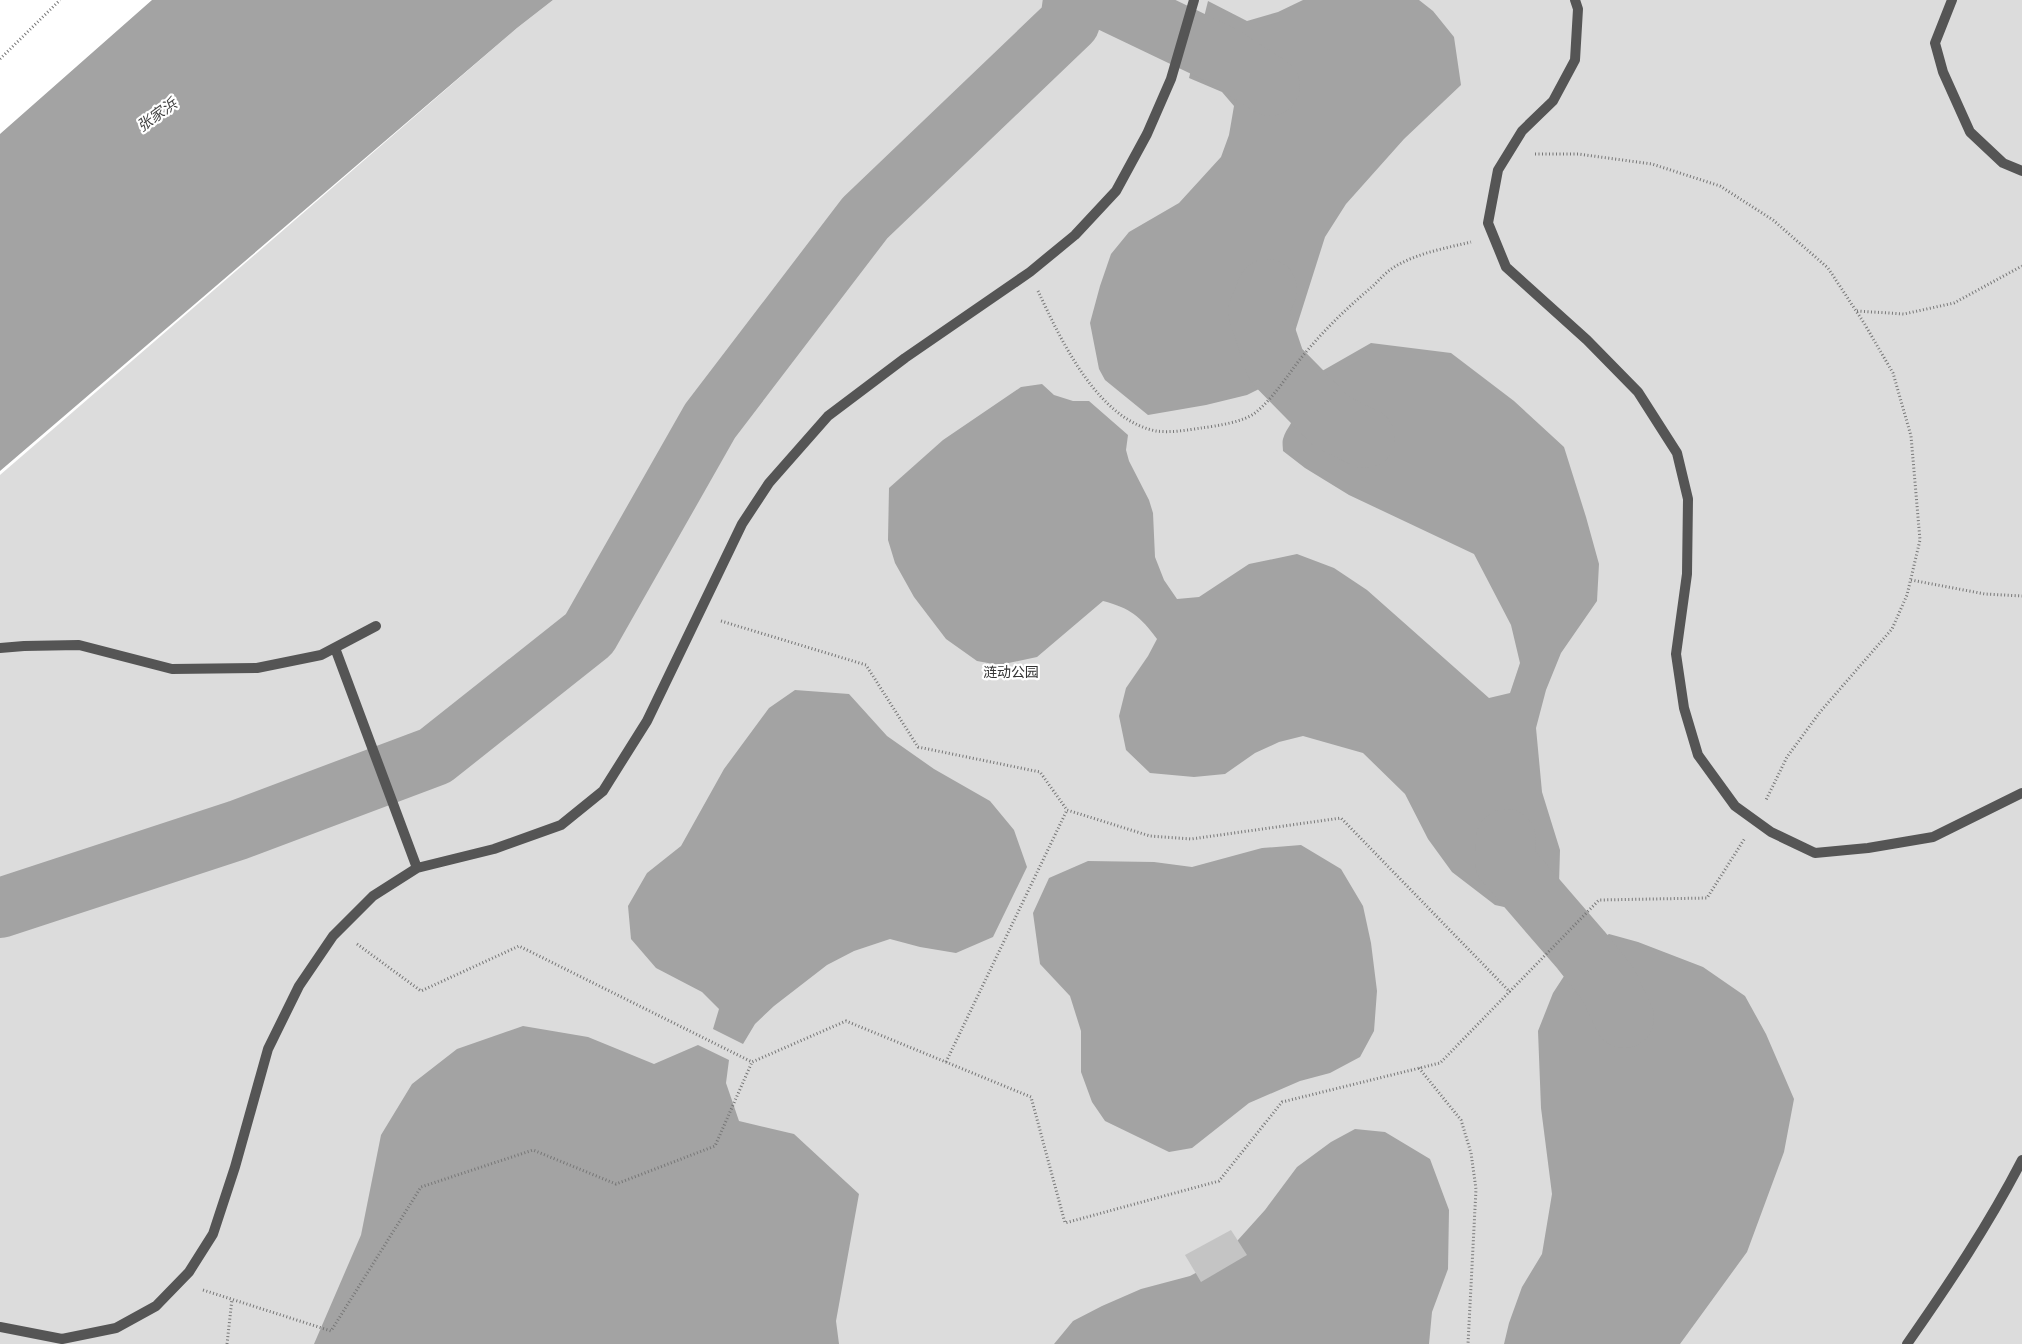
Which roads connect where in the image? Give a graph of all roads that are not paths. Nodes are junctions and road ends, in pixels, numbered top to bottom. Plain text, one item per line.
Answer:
1 (1194, 0) edge
2 (1575, 0) edge
3 (1952, 0) edge
4 (2022, 171) edge
5 (376, 626) dead end
6 (0, 648) edge
7 (335, 648) junction
8 (2022, 793) edge
9 (416, 868) junction
10 (2022, 1160) edge
11 (0, 1327) edge
12 (1907, 1344) edge

1 - 9 lane
2 - 8 lane
3 - 4 lane
5 - 7 lane
6 - 7 lane
7 - 9 lane
9 - 11 lane
10 - 12 lane

